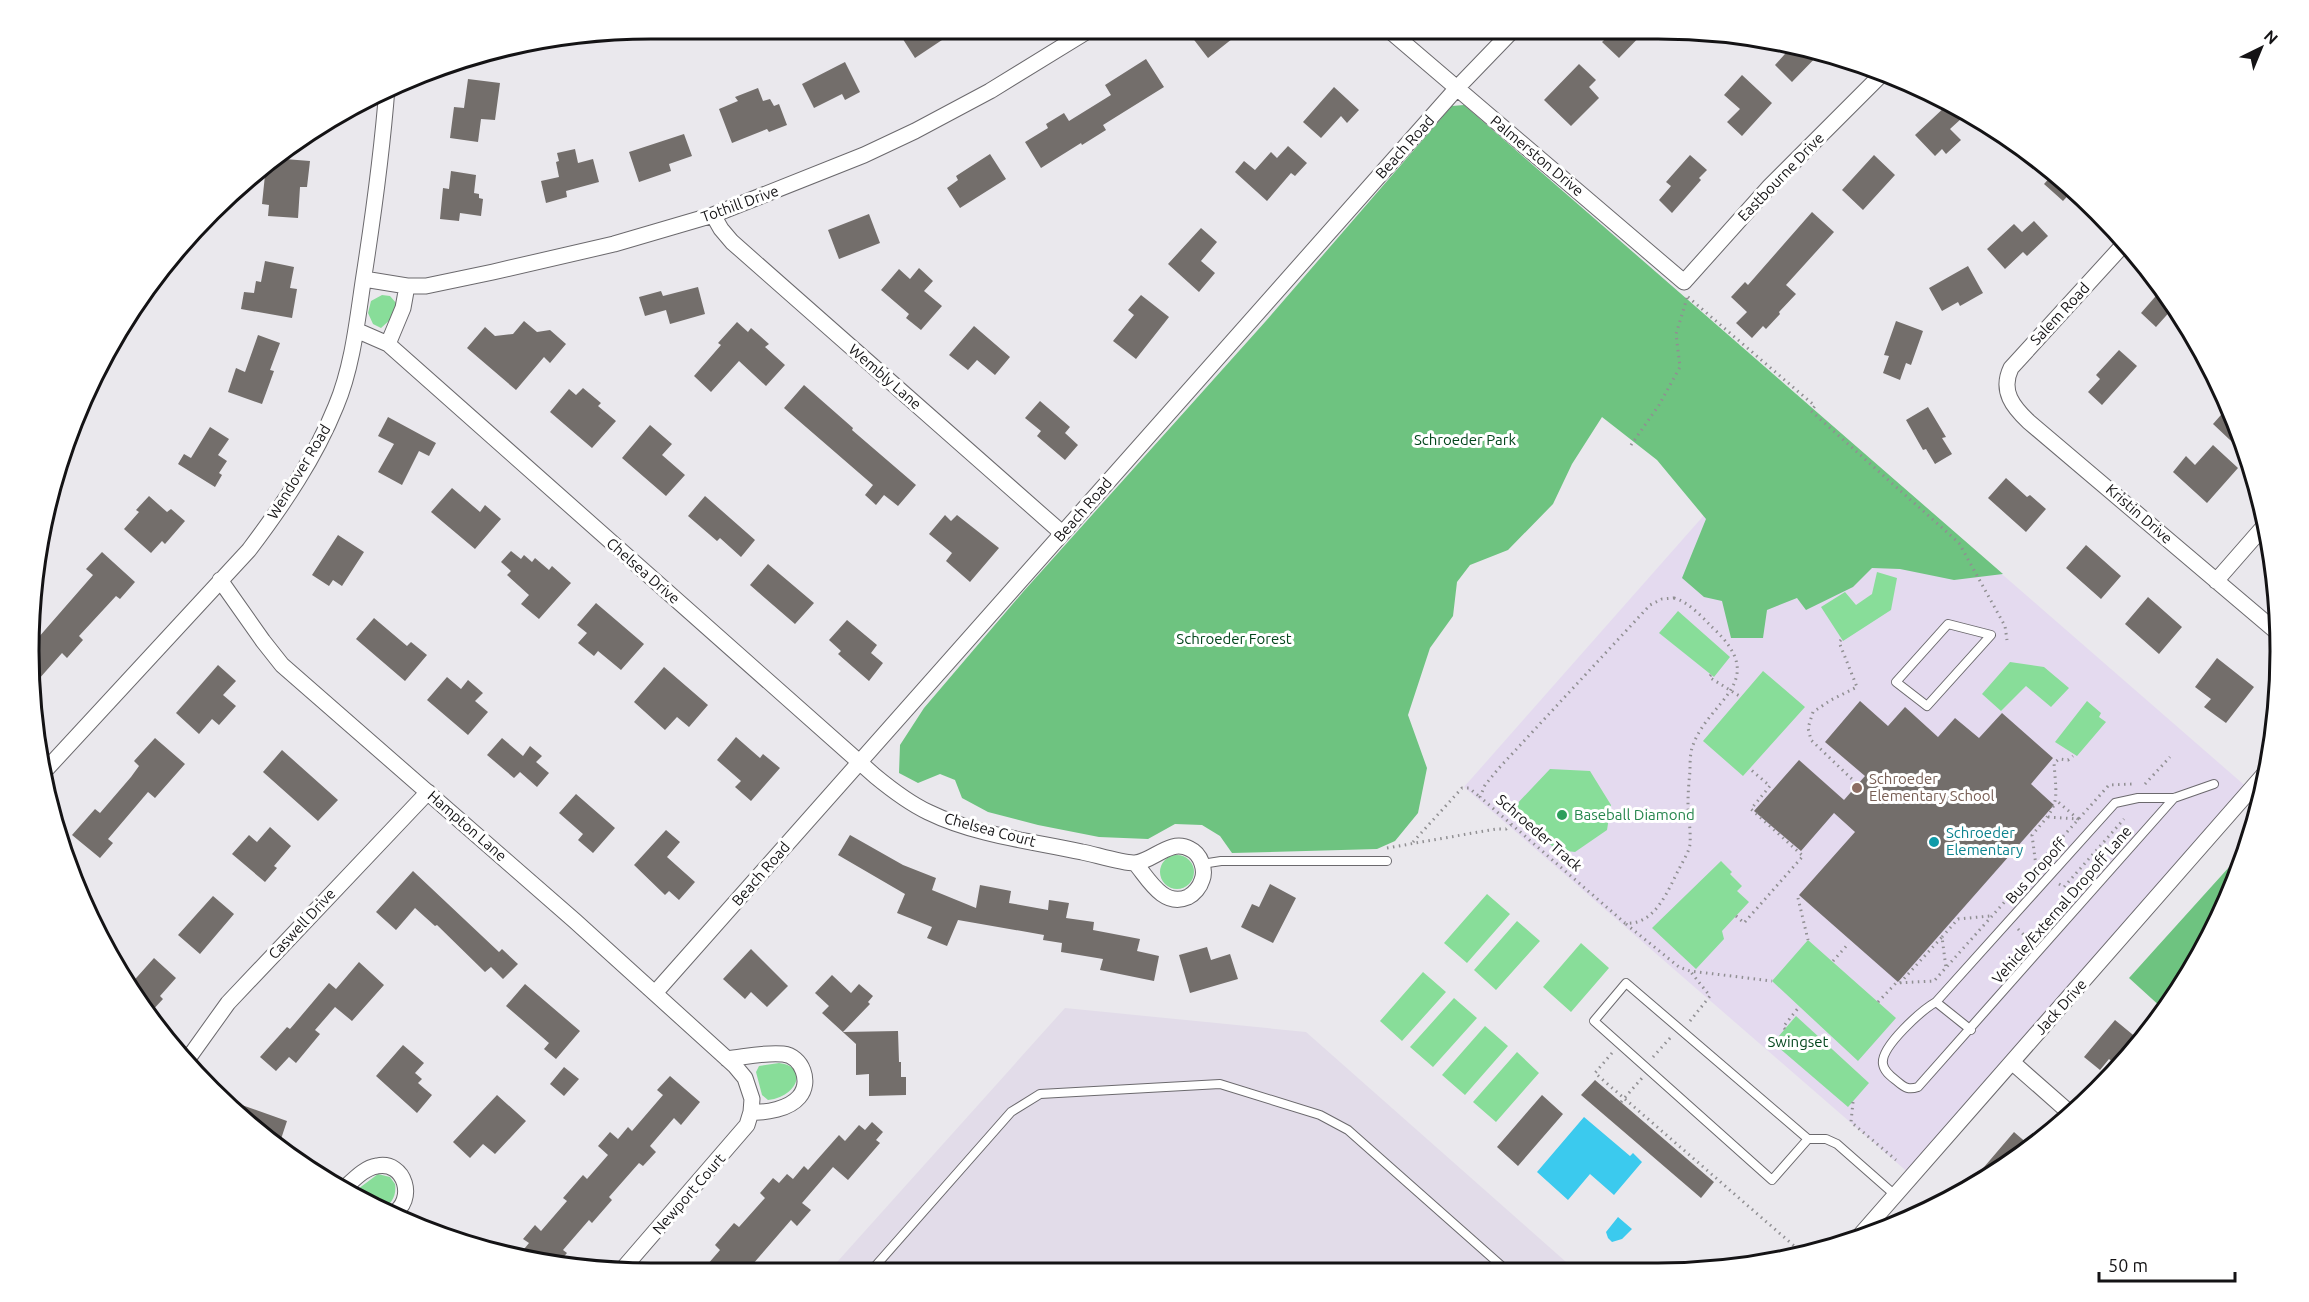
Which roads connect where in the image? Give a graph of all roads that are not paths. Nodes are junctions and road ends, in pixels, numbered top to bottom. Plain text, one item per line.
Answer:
1 (1075, 39) edge
2 (1399, 39) edge
3 (1504, 39) edge
4 (1876, 80) edge
5 (1457, 88) junction
6 (386, 99) edge
7 (713, 215) junction
8 (2120, 249) edge
9 (364, 279) junction
10 (407, 286) junction
11 (1686, 289) joint
12 (356, 330) junction
13 (388, 344) junction
14 (2007, 390) joint
15 (1062, 533) junction
16 (2258, 533) edge
17 (220, 580) junction
18 (2216, 581) junction
19 (2269, 626) edge
20 (1991, 635) joint
21 (860, 762) junction
22 (50, 765) edge
23 (2214, 784) dead end
24 (2255, 785) edge
25 (428, 792) junction
26 (2174, 798) junction
27 (1388, 861) dead end
28 (1135, 863) junction
29 (1202, 864) junction
30 (655, 993) junction
31 (1936, 1002) junction
32 (1971, 1030) junction
33 (191, 1055) edge
34 (727, 1059) junction
35 (2012, 1062) junction
36 (2065, 1108) edge
37 (752, 1112) junction
38 (1808, 1140) junction
39 (350, 1184) edge
40 (1895, 1195) junction
41 (398, 1208) edge
42 (1868, 1226) edge
43 (628, 1262) edge
44 (878, 1263) edge
45 (1498, 1263) edge

1 - 7 street, Tothill Drive
2 - 5 street, Palmerston Drive
3 - 5 street, Beach Road
4 - 11 street, Eastbourne Drive
5 - 11 street, Palmerston Drive
5 - 15 street, Beach Road
6 - 9 street, Wendover Road
7 - 10 street, Tothill Drive
7 - 15 street, Wembly Lane
8 - 14 street, Salem Road
9 - 10 street, Tothill Drive
9 - 12 street, Wendover Road
10 - 13 street
12 - 13 street, Chelsea Drive
12 - 17 street, Wendover Road
13 - 21 street, Chelsea Drive
14 - 18 street, Kristin Drive
15 - 21 street, Beach Road
16 - 18 street
17 - 22 street, Wendover Road
17 - 25 street, Hampton Lane
18 - 19 street, Kristin Drive
20 - 20 lane
21 - 28 street, Chelsea Court
21 - 30 street, Beach Road
23 - 26 lane
24 - 35 street, Jack Drive
25 - 30 street, Hampton Lane
25 - 33 street, Caswell Drive
26 - 31 lane, Bus Dropoff
26 - 32 lane, Vehicle/External Dropoff Lane
27 - 29 lane
28 - 29 street
28 - 29 street
30 - 34 street, Hampton Lane
31 - 32 lane
31 - 32 lane, Bus Dropoff
34 - 37 street, Hampton Lane
34 - 37 street
35 - 36 street
35 - 40 street, Jack Drive
37 - 43 street, Newport Court
38 - 38 lane
38 - 40 lane
39 - 41 street
40 - 42 street, Jack Drive
44 - 45 lane

